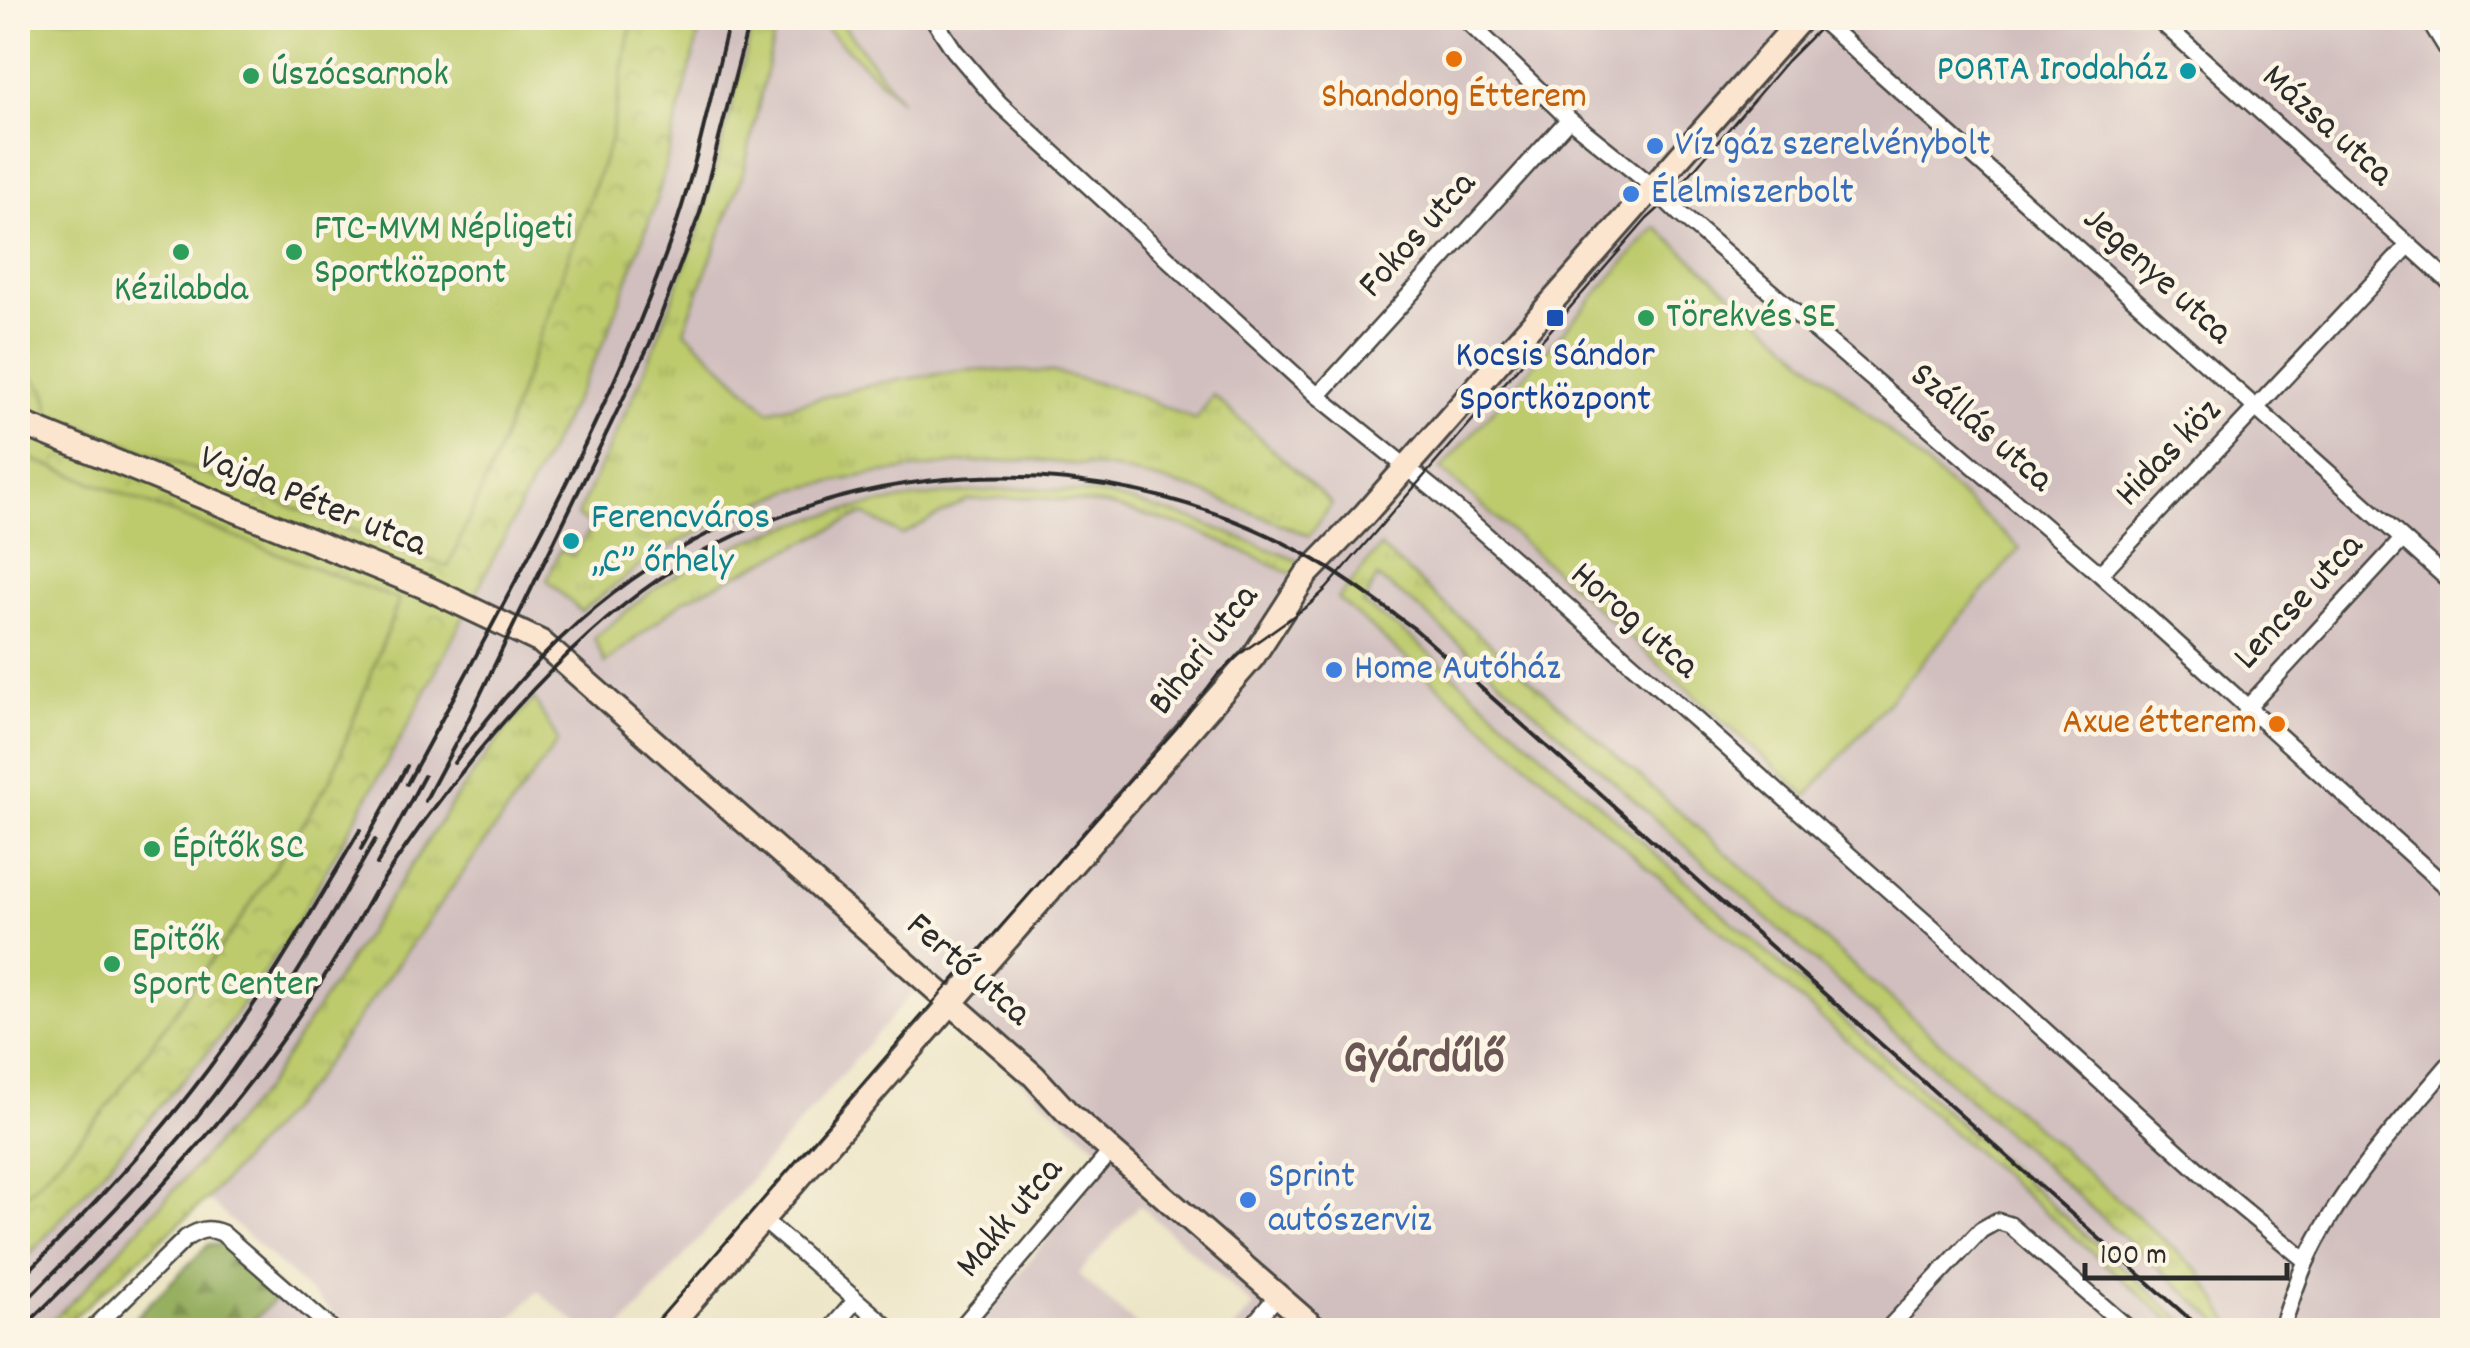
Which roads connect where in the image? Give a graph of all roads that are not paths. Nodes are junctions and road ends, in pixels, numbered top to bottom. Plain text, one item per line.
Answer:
1 (933, 18) edge
2 (1464, 18) edge
3 (1802, 18) edge
4 (1819, 18) edge
5 (2156, 18) edge
6 (2428, 18) edge
7 (2452, 57) edge
8 (1569, 119) junction
9 (1653, 187) junction
10 (2408, 245) junction
11 (2452, 284) edge
12 (1318, 396) junction
13 (2256, 411) junction
14 (18, 422) edge
15 (1406, 466) junction
16 (2402, 540) junction
17 (2100, 574) junction
18 (2452, 583) edge
19 (570, 666) joint
20 (2246, 709) junction
21 (2452, 892) edge
22 (952, 1004) junction
23 (2452, 1062) edge
24 (1112, 1150) junction
25 (762, 1219) junction
26 (2306, 1262) junction
27 (1277, 1296) junction
28 (856, 1300) junction
29 (92, 1330) edge
30 (332, 1330) edge
31 (666, 1330) edge
32 (830, 1330) edge
33 (891, 1330) edge
34 (959, 1330) edge
35 (1248, 1330) edge
36 (1316, 1330) edge
37 (1887, 1330) edge
38 (2130, 1330) edge
39 (2281, 1330) edge

1 - 12 street, Horog utca
2 - 8 street, Szállás utca
3 - 9 street, Bihari utca
4 - 13 street, Jegenye utca
5 - 10 street, Mázsa utca
6 - 7 street
8 - 9 street, Szállás utca
8 - 12 street, Fokos utca
9 - 15 street, Bihari utca
9 - 17 street, Szállás utca
10 - 11 street, Mázsa utca
10 - 13 street, Hidas köz
12 - 15 street, Horog utca
13 - 16 street, Jegenye utca
13 - 17 street, Hidas köz
14 - 19 street, Vajda Péter utca
15 - 22 street, Bihari utca
15 - 26 street, Horog utca
16 - 18 street, Jegenye utca
16 - 20 street, Lencse utca
17 - 20 street, Szállás utca
19 - 22 street, Fertő utca
20 - 21 street, Szállás utca
22 - 24 street, Fertő utca
22 - 25 street, Bihari utca
23 - 26 street
24 - 27 street, Fertő utca
24 - 34 street, Makk utca
25 - 28 street
25 - 31 street, Bihari utca
26 - 39 street
27 - 35 street
27 - 36 street, Fertő utca
28 - 32 street
28 - 33 street
29 - 30 street
37 - 38 street

